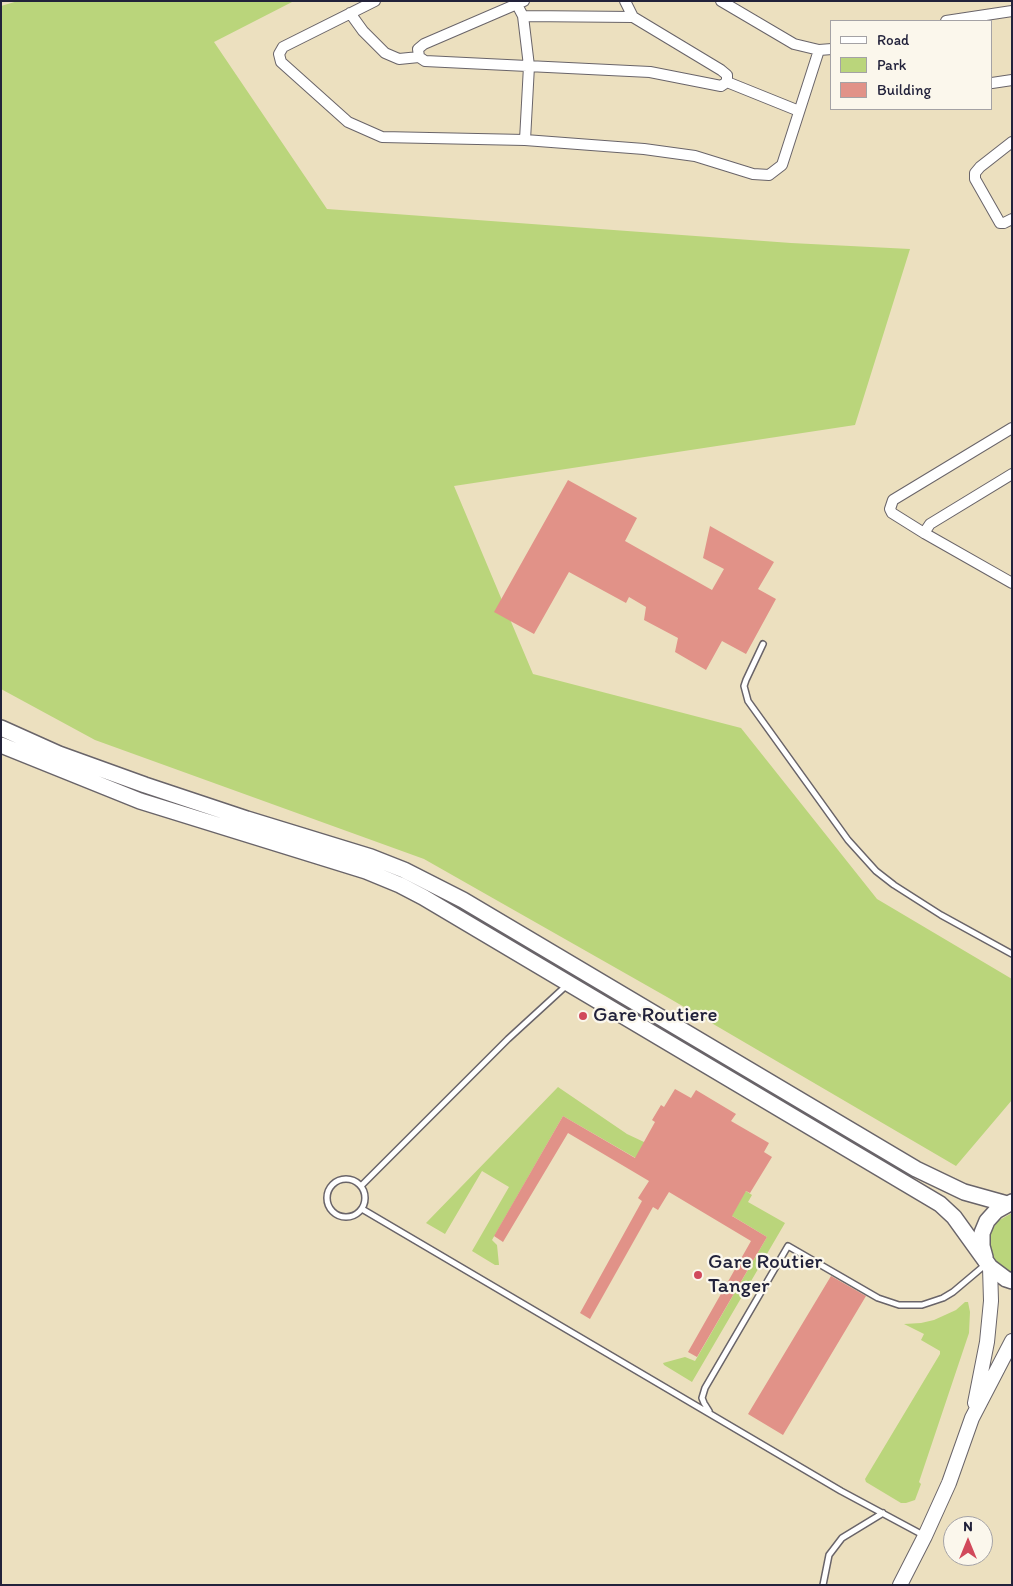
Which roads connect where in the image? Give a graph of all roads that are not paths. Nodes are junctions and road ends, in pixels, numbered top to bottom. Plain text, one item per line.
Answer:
1 (375, 1) edge
2 (625, 1) edge
3 (720, 1) edge
4 (519, 2) edge
5 (1012, 11) edge
6 (350, 12) junction
7 (523, 16) junction
8 (633, 17) junction
9 (953, 20) edge
10 (830, 49) edge
11 (819, 50) junction
12 (418, 57) junction
13 (528, 66) junction
14 (1012, 80) edge
15 (727, 82) junction
16 (993, 83) edge
17 (799, 111) junction
18 (525, 140) junction
19 (1012, 142) edge
20 (1012, 219) edge
21 (1012, 428) edge
22 (1012, 474) edge
23 (924, 533) junction
24 (1012, 583) edge
25 (763, 644) dead end
26 (1, 728) edge
27 (1, 745) edge
28 (1012, 954) edge
29 (570, 983) junction
30 (361, 1186) junction
31 (1010, 1202) edge
32 (362, 1209) junction
33 (988, 1263) junction
34 (1012, 1281) edge
35 (1012, 1341) edge
36 (714, 1416) junction
37 (972, 1418) junction
38 (883, 1512) junction
39 (925, 1536) junction
40 (823, 1585) edge
41 (900, 1585) edge

1 - 6 street
2 - 8 street
3 - 11 street
4 - 7 street
4 - 12 street
5 - 9 street
6 - 12 street
6 - 18 street
7 - 8 street
7 - 13 street
8 - 15 street
10 - 11 street
11 - 17 street
12 - 13 street
13 - 15 street
13 - 18 street
14 - 16 street
15 - 17 street
17 - 18 street
19 - 20 street
21 - 23 street
22 - 23 street
23 - 24 street
25 - 28 lane
26 - 31 main road
27 - 29 main road
29 - 30 lane
29 - 33 main road
30 - 32 lane
30 - 32 lane
31 - 33 main road
32 - 36 lane
33 - 34 main road
33 - 36 lane
33 - 37 street
35 - 37 street
36 - 38 lane
37 - 39 street
38 - 39 lane
38 - 40 lane
39 - 41 street

